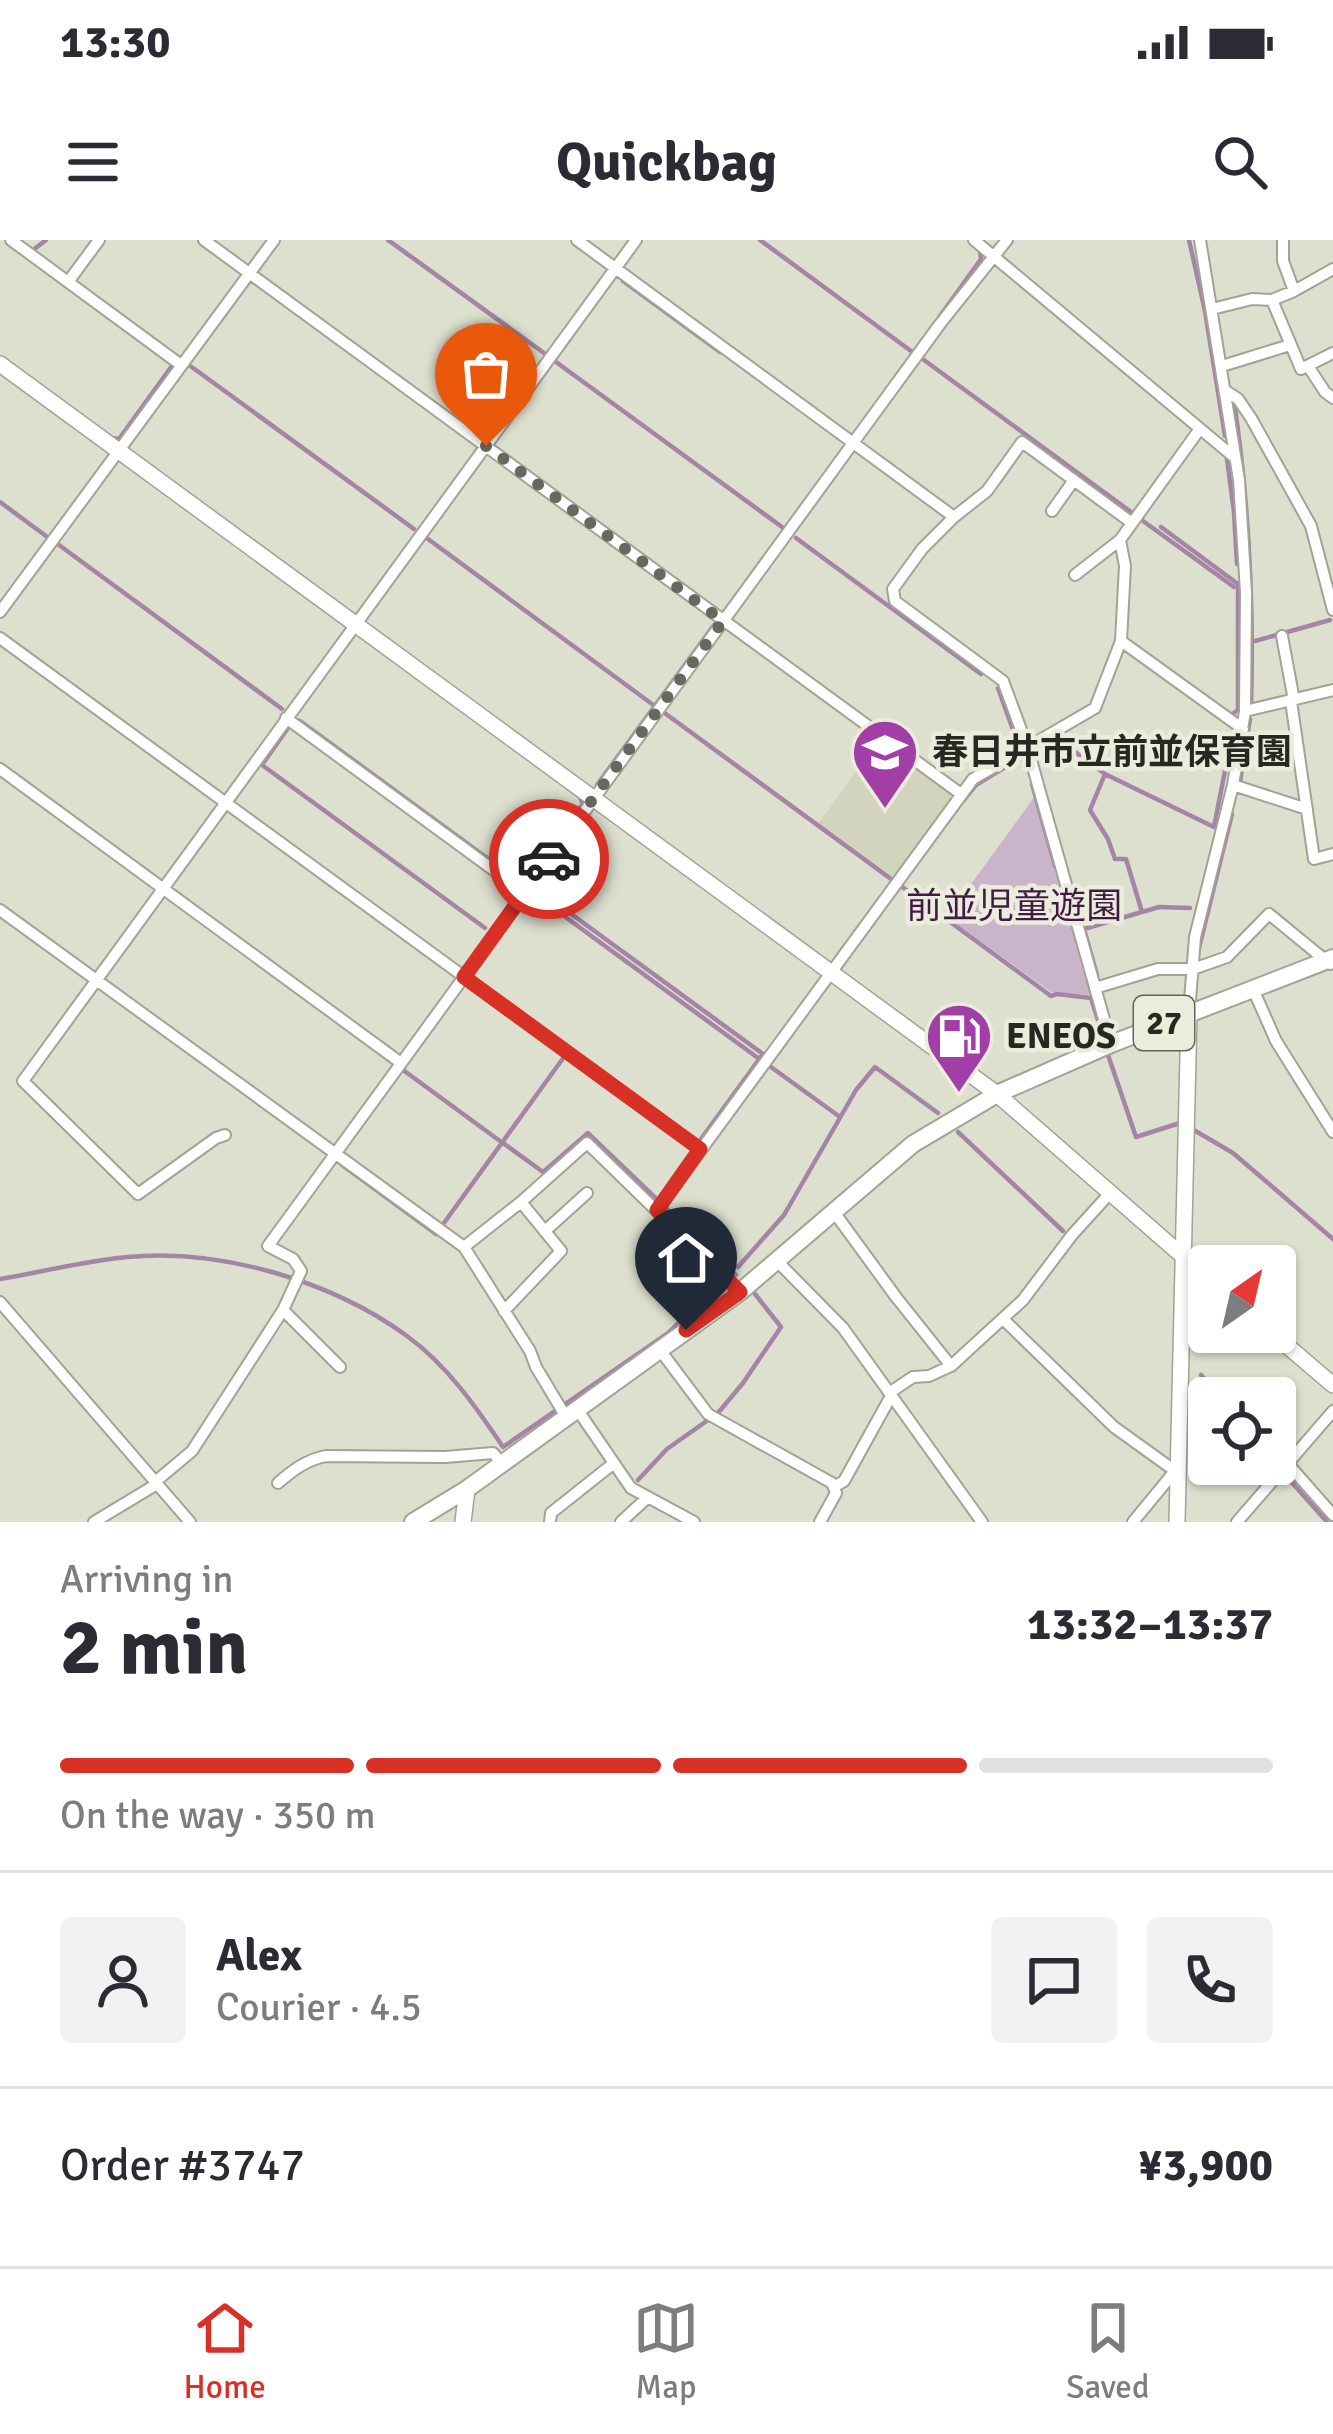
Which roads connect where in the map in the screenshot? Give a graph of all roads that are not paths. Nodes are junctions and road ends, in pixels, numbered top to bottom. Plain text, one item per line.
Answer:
1 (11, 240) edge
2 (99, 240) edge
3 (204, 240) edge
4 (274, 240) edge
5 (577, 240) edge
6 (637, 240) edge
7 (974, 240) edge
8 (1007, 240) edge
9 (1200, 240) edge
10 (1283, 240) edge
11 (993, 256) junction
12 (1333, 268) edge
13 (616, 269) junction
14 (250, 273) junction
15 (68, 282) junction
16 (1294, 291) junction
17 (1272, 300) junction
18 (1212, 309) junction
19 (1290, 345) junction
20 (1333, 353) edge
21 (0, 364) edge
22 (182, 365) junction
23 (1222, 366) junction
24 (1308, 366) junction
25 (1226, 391) junction
26 (1333, 398) edge
27 (1199, 430) junction
28 (853, 443) junction
29 (486, 446) junction
30 (118, 451) junction
31 (1235, 458) junction
32 (1074, 480) junction
33 (1052, 511) dead end
34 (954, 518) junction
35 (1132, 523) junction
36 (1120, 540) junction
37 (1075, 574) dead end
38 (1333, 610) edge
39 (0, 612) edge
40 (723, 621) junction
41 (356, 624) junction
42 (1282, 636) dead end
43 (0, 638) edge
44 (1121, 641) junction
45 (1333, 690) edge
46 (1291, 701) junction
47 (1245, 711) junction
48 (286, 718) junction
49 (1243, 729) junction
50 (1027, 746) junction
51 (0, 769) edge
52 (1233, 785) junction
53 (961, 794) junction
54 (593, 799) junction
55 (224, 803) junction
56 (1307, 808) junction
57 (1333, 854) edge
58 (162, 888) junction
59 (525, 893) junction
60 (0, 910) edge
61 (1331, 961) edge
62 (1193, 969) junction
63 (831, 972) junction
64 (464, 977) junction
65 (94, 980) junction
66 (1095, 988) junction
67 (1253, 989) junction
68 (1189, 1012) junction
69 (1111, 1044) junction
70 (401, 1063) junction
71 (997, 1094) junction
72 (1333, 1132) edge
73 (225, 1136) dead end
74 (700, 1149) junction
75 (335, 1155) junction
76 (587, 1192) dead end
77 (1111, 1192) junction
78 (521, 1202) junction
79 (657, 1210) junction
80 (834, 1212) junction
81 (545, 1231) junction
82 (464, 1247) junction
83 (1183, 1257) junction
84 (1188, 1261) edge
85 (778, 1262) junction
86 (740, 1292) junction
87 (0, 1302) edge
88 (283, 1310) junction
89 (504, 1311) junction
90 (1003, 1319) junction
91 (659, 1349) junction
92 (1296, 1353) edge
93 (951, 1366) junction
94 (340, 1367) dead end
95 (1333, 1384) edge
96 (890, 1395) junction
97 (1333, 1411) edge
98 (572, 1413) junction
99 (1296, 1455) edge
100 (501, 1462) junction
101 (614, 1462) junction
102 (1177, 1472) junction
103 (1296, 1473) edge
104 (156, 1483) junction
105 (278, 1483) dead end
106 (1270, 1485) edge
107 (834, 1487) junction
108 (467, 1489) junction
109 (648, 1497) junction
110 (1333, 1515) edge
111 (94, 1522) edge
112 (190, 1522) edge
113 (413, 1522) edge
114 (463, 1522) edge
115 (550, 1522) edge
116 (621, 1522) edge
117 (694, 1522) edge
118 (820, 1522) edge
119 (982, 1522) edge
120 (1133, 1522) edge
121 (1177, 1522) edge
122 (1237, 1522) edge

1 - 15 street
2 - 15 street
3 - 14 street
4 - 14 street
5 - 13 street
6 - 13 street
7 - 11 street
8 - 11 street
9 - 18 street
10 - 16 street
11 - 27 street
11 - 28 street
12 - 16 street
13 - 28 street
13 - 29 street
14 - 22 street
14 - 29 street
15 - 22 street
16 - 17 street
17 - 18 street
17 - 19 street
18 - 23 street
19 - 23 street
19 - 24 street
20 - 24 street
21 - 30 street
22 - 30 street
23 - 25 street
24 - 26 street
25 - 31 street
25 - 38 street
27 - 31 street
27 - 35 street
28 - 34 street
28 - 40 street
29 - 40 street
29 - 41 street
30 - 39 street
30 - 41 street
31 - 47 street
32 - 33 street
32 - 34 street
32 - 35 street
34 - 50 street
35 - 36 street
36 - 37 street
36 - 44 street
40 - 53 street
40 - 54 street
41 - 48 street
41 - 54 street
42 - 46 street
43 - 55 street
44 - 49 street
44 - 50 street
45 - 46 street
46 - 47 street
46 - 56 street
47 - 49 street
48 - 55 street
48 - 59 street
49 - 52 street
50 - 53 street
50 - 66 street
51 - 58 street
52 - 56 street
52 - 62 street
53 - 63 street
54 - 59 street
54 - 63 street
55 - 58 street
55 - 64 street
56 - 57 street
58 - 65 street
58 - 70 street
59 - 64 street
60 - 65 street
61 - 62 street
61 - 67 main road, 27
62 - 66 street
62 - 68 street
63 - 71 street
63 - 74 street
64 - 70 street
64 - 74 street
65 - 73 street
65 - 75 street
66 - 69 street
67 - 68 main road, 27
67 - 72 street
68 - 69 main road, 27
68 - 83 street
69 - 71 main road, 27
70 - 75 street
71 - 77 street
71 - 80 main road, 27
74 - 79 street
75 - 82 street
75 - 88 street
76 - 81 street
77 - 83 street
77 - 90 street
78 - 79 street
78 - 81 street
78 - 82 street
79 - 86 street
80 - 85 main road, 27
80 - 93 street
81 - 89 street
82 - 89 street
83 - 84 street
83 - 102 street
85 - 86 main road, 27
85 - 96 street
86 - 91 main road, 27
87 - 104 street
88 - 94 street
88 - 104 street
89 - 98 street
90 - 93 street
90 - 102 street
91 - 98 main road, 27
91 - 107 street
92 - 95 street
93 - 96 street
96 - 107 street
96 - 119 street
97 - 99 street
98 - 100 main road, 27
98 - 101 street
100 - 105 street
100 - 108 main road, 27
101 - 109 street
101 - 115 street
102 - 120 street
102 - 121 street
103 - 110 street
104 - 111 street
104 - 112 street
106 - 122 street
107 - 118 street
108 - 113 main road, 27
108 - 114 street
109 - 116 street
109 - 117 street

